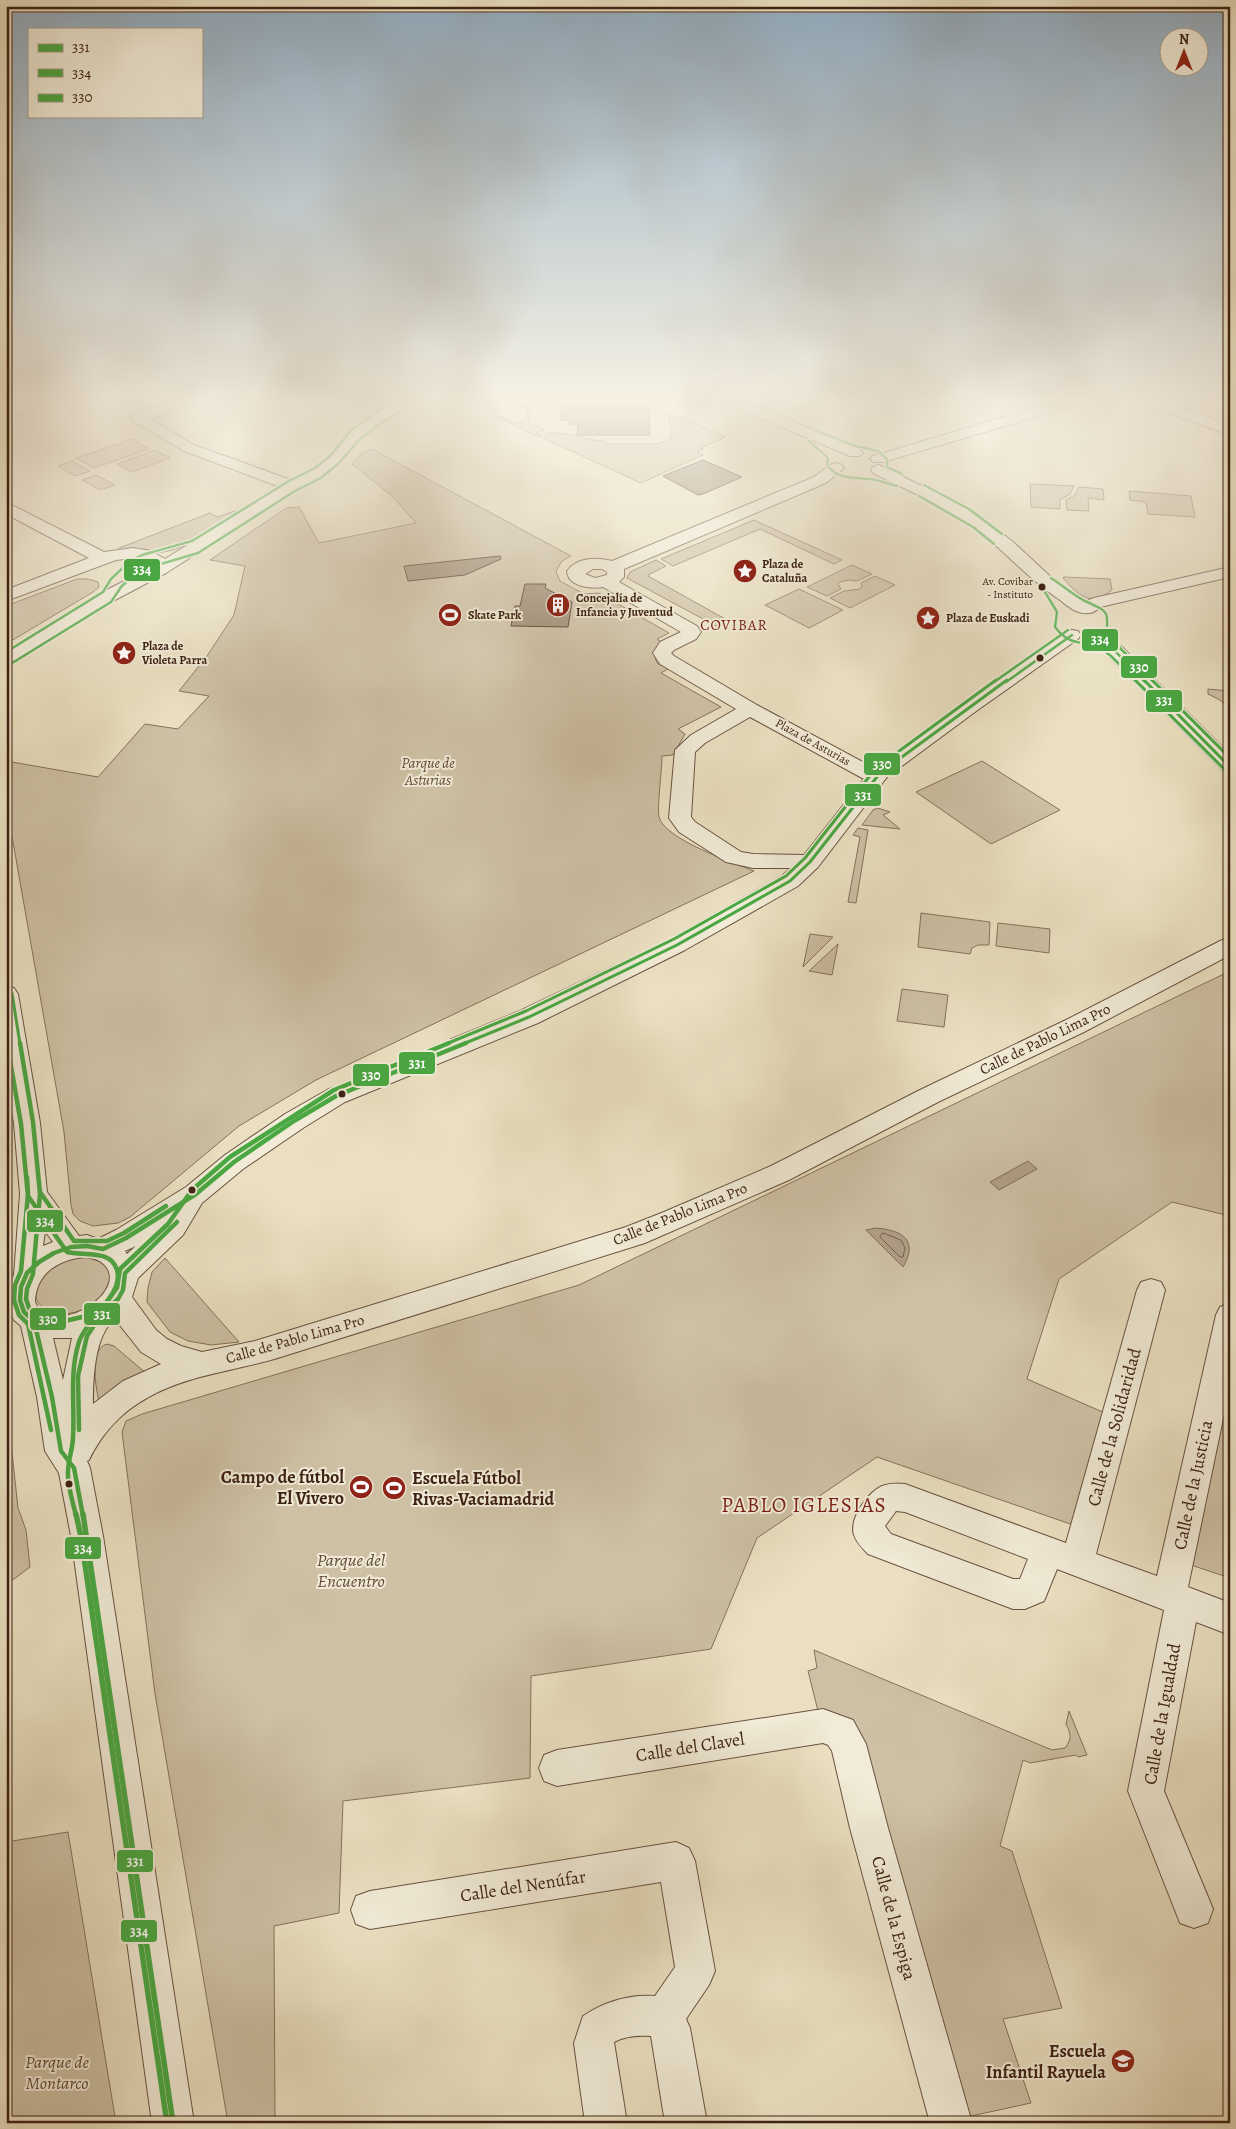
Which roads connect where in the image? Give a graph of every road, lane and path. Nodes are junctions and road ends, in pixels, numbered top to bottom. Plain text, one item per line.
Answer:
1 (268, 501) edge
2 (773, 501) edge
3 (942, 501) edge
4 (6, 507) edge
5 (101, 563) junction
6 (153, 568) junction
7 (1230, 572) edge
8 (122, 575) junction
9 (1047, 583) junction
10 (6, 596) edge
11 (108, 597) junction
12 (1090, 609) junction
13 (1063, 611) junction
14 (1072, 635) junction
15 (1096, 637) junction
16 (6, 660) edge
17 (750, 708) junction
18 (1230, 767) edge
19 (876, 777) junction
20 (810, 862) junction
21 (1230, 945) edge
22 (6, 994) edge
23 (34, 1194) junction
24 (196, 1194) junction
25 (71, 1247) junction
26 (103, 1249) junction
27 (28, 1273) junction
28 (1151, 1290) dead end
29 (115, 1296) junction
30 (1230, 1315) edge
31 (34, 1321) junction
32 (202, 1364) junction
33 (76, 1456) junction
34 (1047, 1552) junction
35 (1077, 1563) junction
36 (1176, 1599) junction
37 (1230, 1619) edge
38 (823, 1726) joint
39 (557, 1768) dead end
40 (1194, 1909) dead end
41 (370, 1910) dead end
42 (664, 2018) junction
43 (173, 2123) edge
44 (606, 2123) edge
45 (686, 2123) edge
46 (951, 2123) edge

1 - 6 street
2 - 17 street, Plaza de Asturias
3 - 9 street
4 - 5 street
5 - 6 street
5 - 8 street
5 - 10 street
6 - 8 street
6 - 11 street
7 - 12 street
8 - 11 street
9 - 12 street
9 - 13 street
11 - 16 street
12 - 13 street
12 - 15 street
13 - 14 street
14 - 15 street
14 - 19 street
15 - 18 street
17 - 19 street, Plaza de Asturias
17 - 20 street
19 - 20 street
20 - 24 street
21 - 32 street, Calle de Pablo Lima Pro
22 - 23 street
23 - 25 street
23 - 27 street
24 - 26 street
24 - 29 street
25 - 26 street
25 - 27 street
26 - 29 street
27 - 31 street
28 - 35 street, Calle de la Solidaridad
29 - 31 street
29 - 32 street, Calle de Pablo Lima Pro
29 - 33 street
30 - 36 street, Calle de la Justicia
31 - 33 street
32 - 33 street
33 - 43 street
34 - 34 street
34 - 35 street
35 - 36 street
36 - 37 street
36 - 40 street, Calle de la Igualdad
38 - 39 street, Calle del Clavel
38 - 46 street, Calle de la Espiga
41 - 42 street, Calle del Nenúfar
42 - 44 street
42 - 45 street

